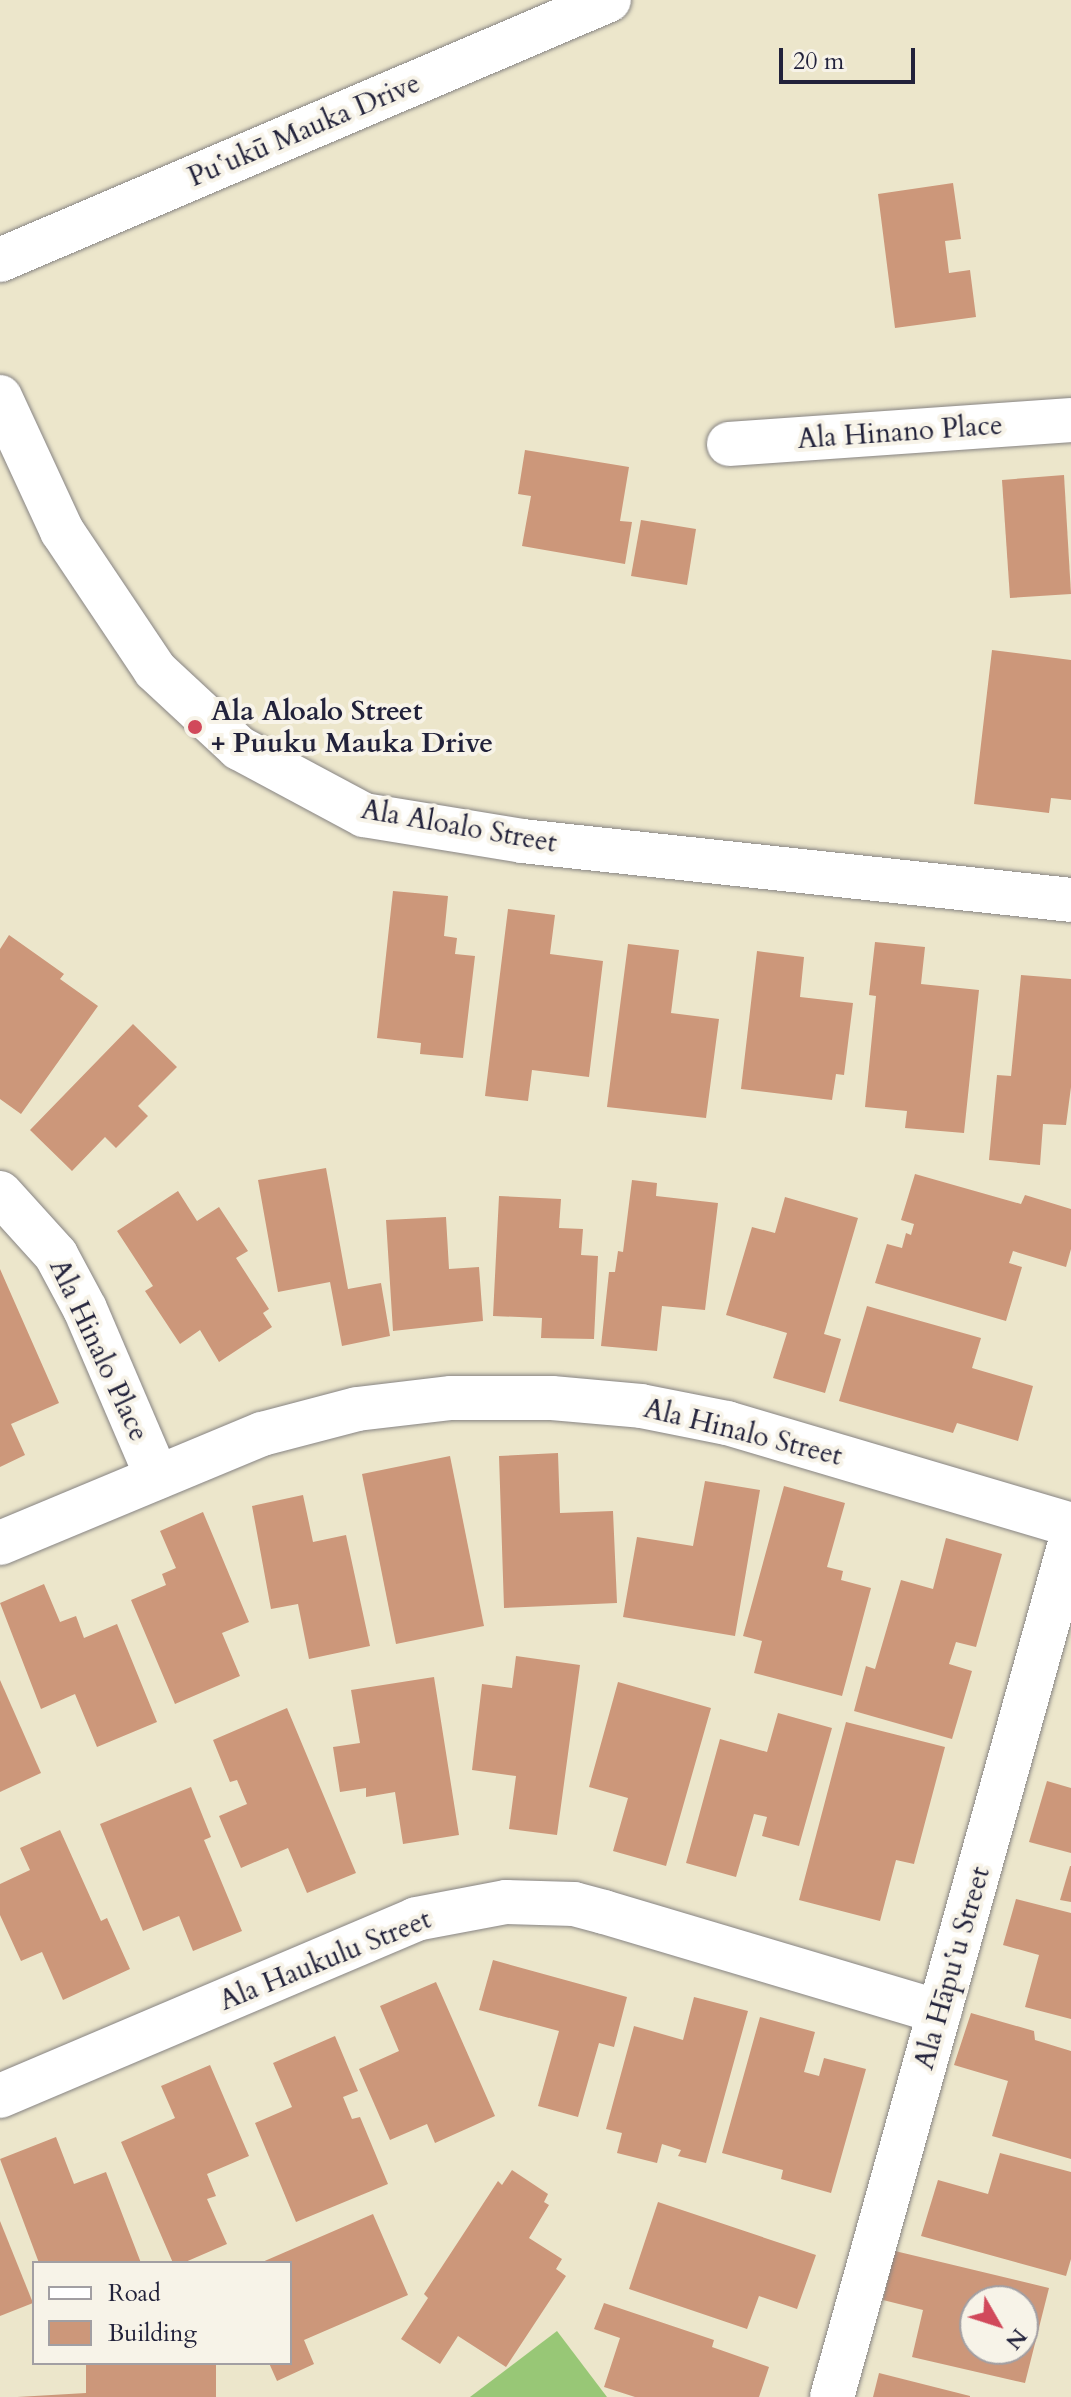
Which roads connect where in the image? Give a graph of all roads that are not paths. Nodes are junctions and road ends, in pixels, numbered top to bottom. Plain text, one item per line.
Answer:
1 (609, 0) edge
2 (0, 260) edge
3 (0, 397) edge
4 (1071, 420) edge
5 (729, 444) dead end
6 (1071, 900) edge
7 (0, 1193) edge
8 (157, 1477) junction
9 (1071, 1525) edge
10 (1071, 1539) edge
11 (0, 1543) edge
12 (939, 2012) junction
13 (0, 2096) edge
14 (832, 2397) edge

1 - 2 street, Puʻukū Mauka Drive
3 - 6 street, Ala Aloalo Street
4 - 5 street, Ala Hinano Place
7 - 8 street, Ala Hinalo Place
8 - 9 street, Ala Hinalo Street
8 - 11 street, Ala Hinalo Street
10 - 12 street, Ala Hāpuʻu Street
12 - 13 street, Ala Haukulu Street
12 - 14 street, Ala Hāpuʻu Street

